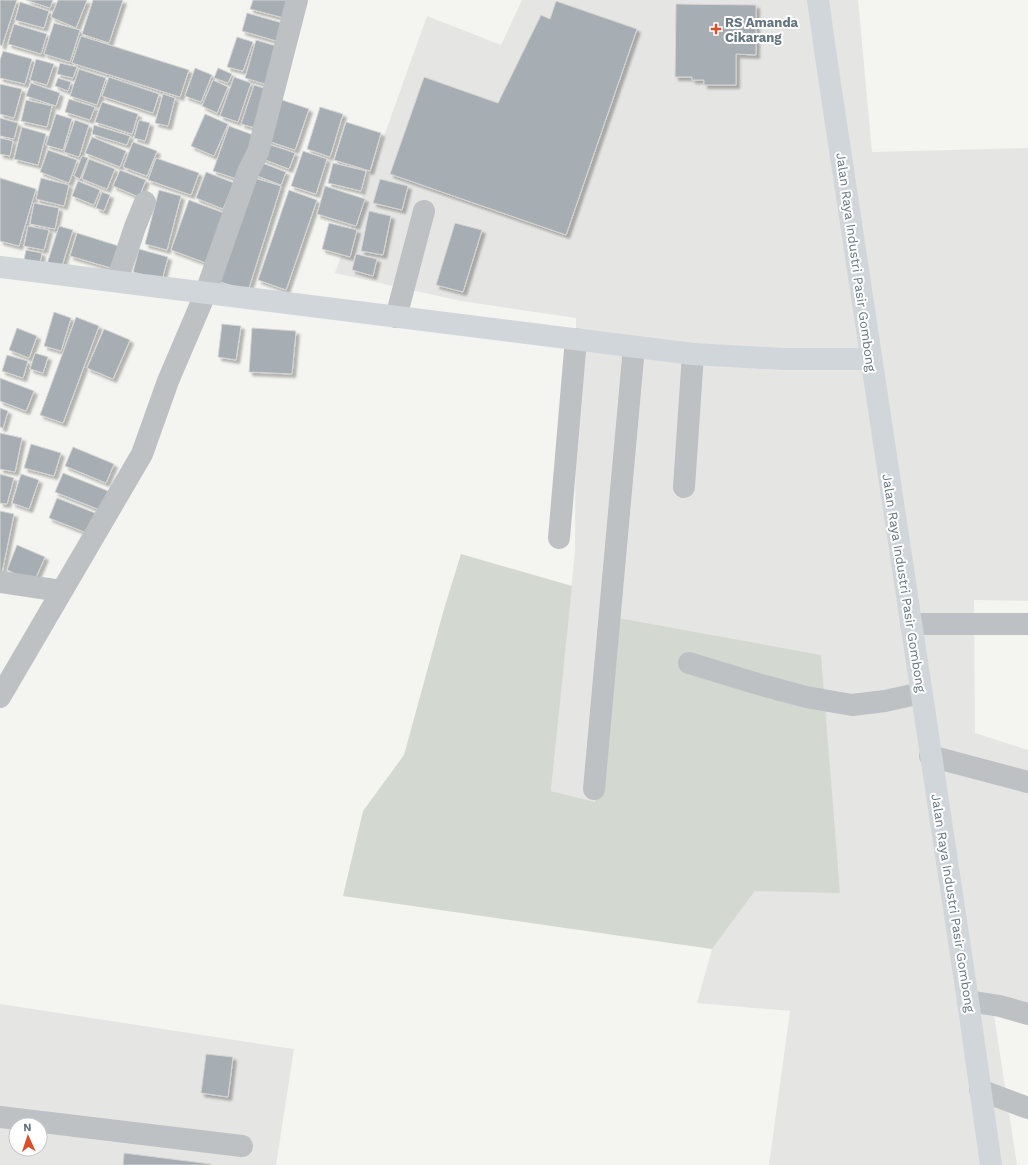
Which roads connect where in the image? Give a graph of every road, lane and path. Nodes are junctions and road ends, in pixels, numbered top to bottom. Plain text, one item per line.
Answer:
1 (297, 0) edge
2 (818, 0) edge
3 (145, 202) dead end
4 (424, 211) dead end
5 (0, 267) edge
6 (117, 281) junction
7 (206, 292) junction
8 (396, 317) junction
9 (576, 339) junction
10 (634, 347) junction
11 (693, 354) junction
12 (870, 359) junction
13 (684, 488) dead end
14 (560, 538) dead end
15 (0, 582) edge
16 (61, 591) junction
17 (911, 624) junction
18 (1028, 624) edge
19 (689, 663) dead end
20 (921, 693) junction
21 (0, 697) edge
22 (930, 756) junction
23 (1028, 782) edge
24 (594, 789) dead end
25 (968, 1001) junction
26 (1028, 1014) edge
27 (980, 1090) junction
28 (1028, 1108) edge
29 (0, 1117) edge
30 (242, 1146) dead end
31 (991, 1165) edge

1 - 7 street
2 - 12 main road, Jalan Raya Industri Pasir Gombong
3 - 6 street
4 - 8 street
5 - 6 main road
6 - 7 main road
7 - 8 main road
7 - 16 street
8 - 9 main road
9 - 10 main road
9 - 14 street
10 - 11 main road
10 - 24 street
11 - 12 main road
11 - 13 street
12 - 17 main road, Jalan Raya Industri Pasir Gombong
15 - 16 street
16 - 21 street
17 - 18 street
17 - 20 main road, Jalan Raya Industri Pasir Gombong
19 - 20 street
20 - 22 main road, Jalan Raya Industri Pasir Gombong
22 - 23 street
22 - 25 main road, Jalan Raya Industri Pasir Gombong
25 - 26 street
25 - 27 main road, Jalan Raya Industri Pasir Gombong
27 - 28 street
27 - 31 main road, Jalan Raya Industri Pasir Gombong
29 - 30 street

